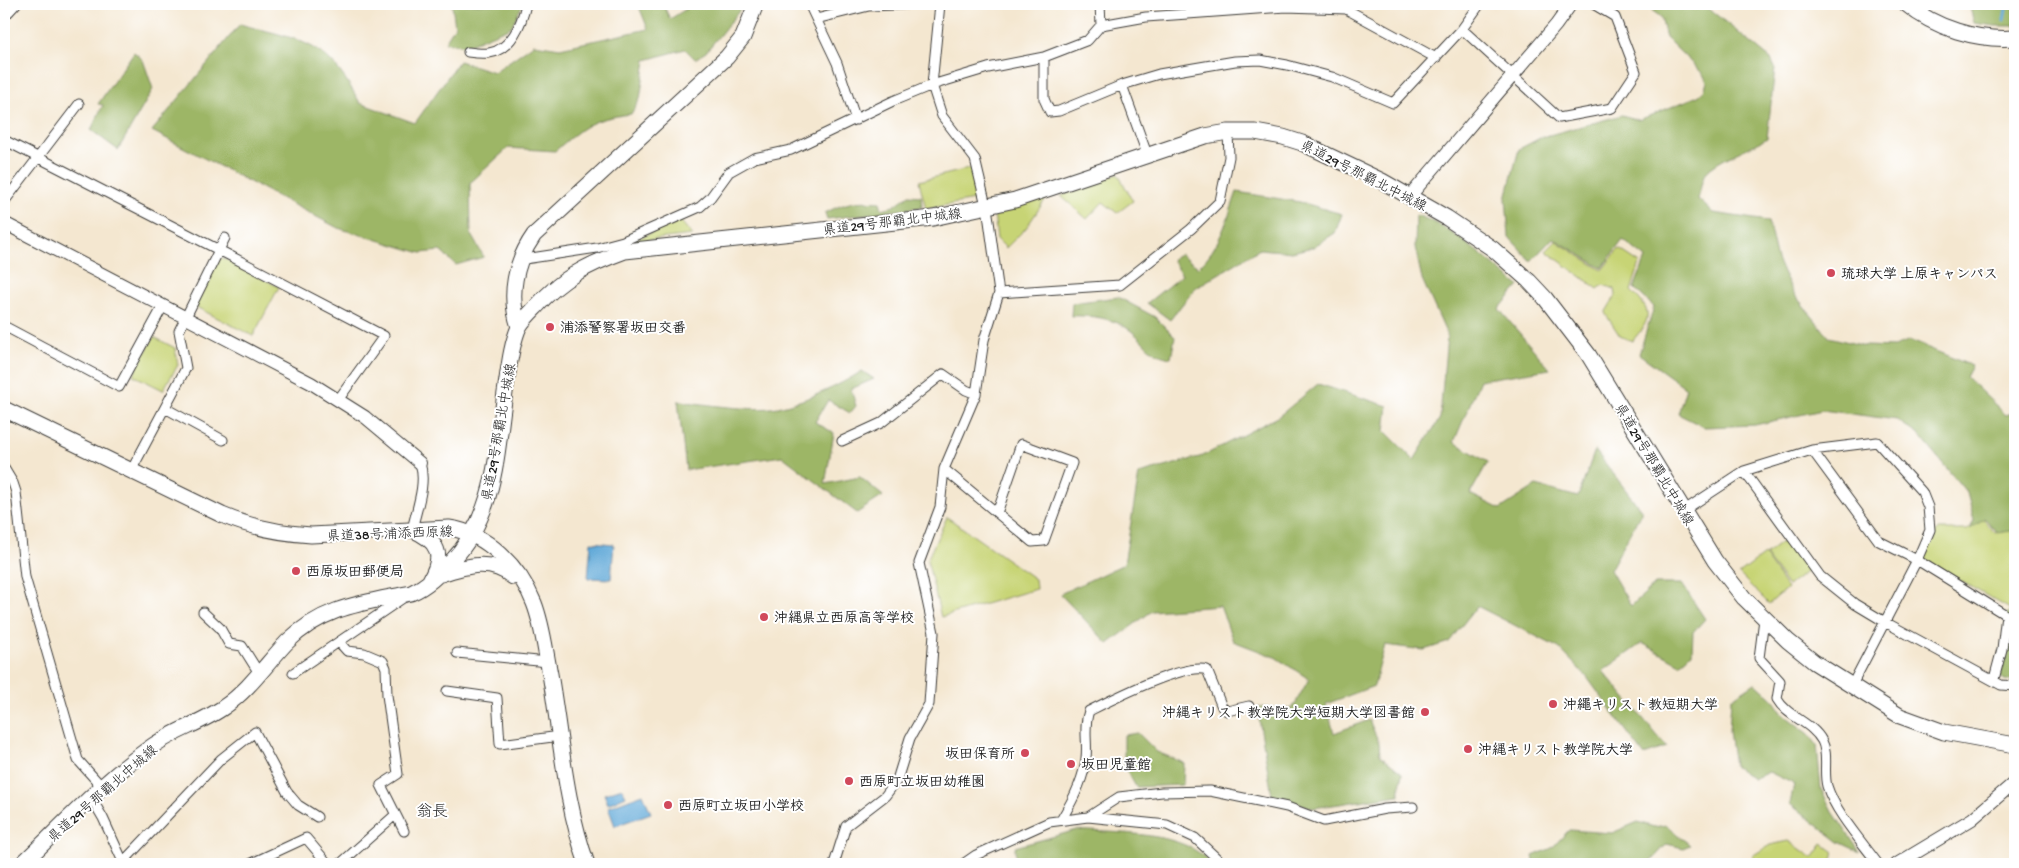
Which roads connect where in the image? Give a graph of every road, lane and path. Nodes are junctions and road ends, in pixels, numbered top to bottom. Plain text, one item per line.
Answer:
1 (16, 4) edge
2 (526, 4) edge
3 (756, 4) edge
4 (809, 4) edge
5 (921, 4) edge
6 (940, 4) edge
7 (1100, 4) edge
8 (1479, 4) edge
9 (1571, 4) edge
10 (1593, 4) edge
11 (1906, 4) edge
12 (1286, 5) edge
13 (1346, 6) edge
14 (1237, 7) edge
15 (4, 17) edge
16 (816, 19) junction
17 (1101, 25) junction
18 (1462, 29) junction
19 (2015, 38) edge
20 (468, 52) dead end
21 (1044, 58) junction
22 (1436, 58) junction
23 (1513, 76) junction
24 (932, 85) junction
25 (1122, 85) junction
26 (79, 104) dead end
27 (856, 120) junction
28 (1228, 132) junction
29 (4, 140) edge
30 (1147, 154) junction
31 (37, 157) junction
32 (1410, 196) junction
33 (4, 202) edge
34 (987, 207) junction
35 (4, 223) edge
36 (225, 238) dead end
37 (624, 246) junction
38 (219, 250) junction
39 (599, 254) junction
40 (518, 260) junction
41 (999, 294) junction
42 (163, 306) junction
43 (185, 317) junction
44 (4, 326) edge
45 (519, 328) junction
46 (976, 394) junction
47 (338, 400) junction
48 (165, 408) junction
49 (4, 409) edge
50 (222, 440) dead end
51 (842, 441) dead end
52 (1812, 450) junction
53 (420, 463) joint
54 (4, 468) edge
55 (944, 469) junction
56 (131, 471) junction
57 (1744, 472) junction
58 (1683, 511) junction
59 (997, 513) junction
60 (412, 530) junction
61 (473, 535) junction
62 (1917, 560) junction
63 (433, 579) junction
64 (526, 587) junction
65 (411, 592) junction
66 (203, 612) dead end
67 (1764, 619) junction
68 (1885, 622) junction
69 (339, 642) junction
70 (457, 653) dead end
71 (548, 662) junction
72 (259, 673) junction
73 (293, 673) dead end
74 (1994, 679) junction
75 (2015, 686) edge
76 (1851, 687) junction
77 (447, 691) dead end
78 (1249, 706) dead end
79 (560, 736) junction
80 (2015, 745) edge
81 (2015, 782) edge
82 (103, 788) junction
83 (92, 799) junction
84 (1413, 807) dead end
85 (395, 815) junction
86 (317, 817) dead end
87 (1088, 817) junction
88 (1061, 820) junction
89 (404, 831) dead end
90 (123, 863) edge
91 (22, 864) edge
92 (250, 864) edge
93 (328, 864) edge
94 (340, 864) edge
95 (587, 864) edge
96 (834, 864) edge
97 (963, 864) edge
98 (1223, 864) edge
99 (1878, 864) edge
100 (1897, 864) edge

1 - 15 street
2 - 20 street
3 - 40 main road, 県道29号那覇北中城線
4 - 16 street
5 - 16 street
6 - 24 street
7 - 17 street
8 - 18 street
9 - 23 street
10 - 23 street
11 - 19 main road
12 - 13 street
12 - 14 street
13 - 22 street
14 - 17 street
16 - 27 street
17 - 21 street
18 - 22 street
18 - 23 street
21 - 24 street
21 - 25 street
22 - 25 street
23 - 32 street
24 - 27 street
24 - 34 street
25 - 30 street
26 - 31 street
27 - 37 street
28 - 30 main road, 県道29号那覇北中城線
28 - 32 main road, 県道29号那覇北中城線
28 - 41 street
29 - 31 street
30 - 34 main road, 県道29号那覇北中城線
31 - 33 street
31 - 38 street
32 - 58 main road, 県道29号那覇北中城線
34 - 37 main road, 県道29号那覇北中城線
34 - 41 street
35 - 42 street
36 - 38 street
37 - 39 main road, 県道29号那覇北中城線
38 - 43 street
38 - 47 street
39 - 40 street
39 - 45 main road, 県道29号那覇北中城線
40 - 45 main road, 県道29号那覇北中城線
41 - 46 street
42 - 43 street
42 - 44 street
43 - 47 street
43 - 48 street
45 - 61 main road, 県道29号那覇北中城線
46 - 51 street
46 - 55 street
47 - 53 street
48 - 50 street
48 - 56 street
49 - 56 main road, 県道38号浦添西原線
52 - 57 street
52 - 62 street
52 - 62 street
53 - 60 street
54 - 82 street
55 - 59 street
55 - 96 street
56 - 60 main road, 県道38号浦添西原線
57 - 58 street
57 - 68 street
58 - 67 main road, 県道29号那覇北中城線
59 - 59 street
60 - 61 main road, 県道38号浦添西原線
60 - 63 main road
61 - 63 main road, 県道29号那覇北中城線
61 - 64 main road, 県道38号浦添西原線
62 - 68 street
62 - 74 street
63 - 64 main road
63 - 65 main road, 県道29号那覇北中城線
64 - 71 main road, 県道38号浦添西原線
65 - 69 street
65 - 72 main road, 県道29号那覇北中城線
66 - 72 street
67 - 76 main road, 県道29号那覇北中城線
67 - 99 street
68 - 74 street
68 - 76 street
69 - 73 street
69 - 85 street
70 - 71 street
71 - 79 main road, 県道38号浦添西原線
72 - 82 main road, 県道29号那覇北中城線
74 - 75 street
76 - 80 main road, 県道29号那覇北中城線
77 - 79 street
78 - 88 street
79 - 95 main road, 県道38号浦添西原線
81 - 100 street
82 - 83 main road, 県道29号那覇北中城線
83 - 90 street
83 - 91 main road, 県道29号那覇北中城線
84 - 87 street
85 - 89 street
85 - 94 street
86 - 90 street
87 - 88 street
87 - 98 street
88 - 97 street
92 - 93 street

